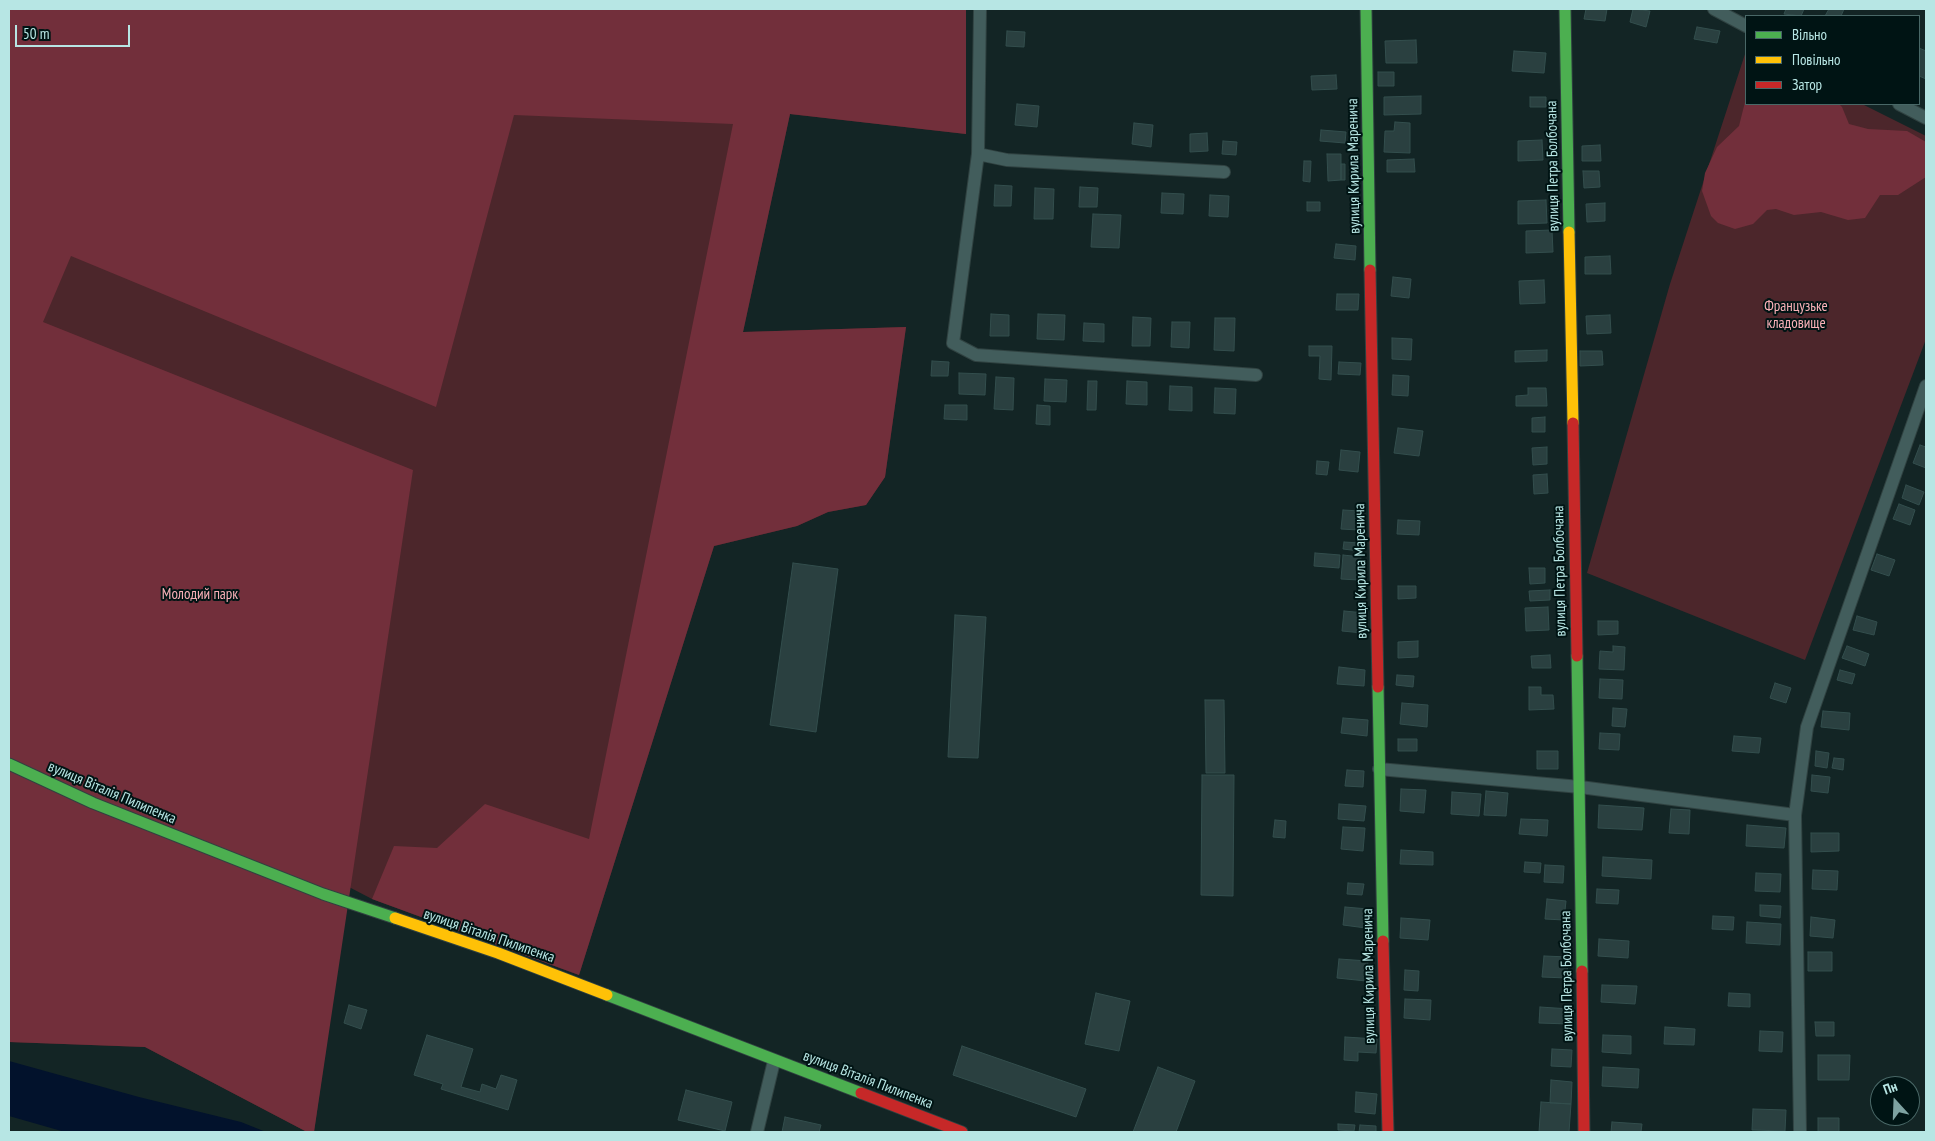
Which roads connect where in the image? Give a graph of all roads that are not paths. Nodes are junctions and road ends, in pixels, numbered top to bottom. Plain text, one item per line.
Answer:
1 (980, 9) edge
2 (1366, 9) edge
3 (1565, 9) edge
4 (1714, 9) edge
5 (1745, 25) edge
6 (1901, 105) edge
7 (1926, 118) edge
8 (978, 154) junction
9 (1224, 172) dead end
10 (1256, 375) dead end
11 (1926, 386) edge
12 (9, 764) edge
13 (1379, 769) junction
14 (1580, 787) junction
15 (1795, 815) junction
16 (774, 1061) junction
17 (757, 1132) edge
18 (962, 1132) edge
19 (1388, 1132) edge
20 (1584, 1132) edge
21 (1800, 1132) edge

1 - 8 street
2 - 13 street, вулиця Кирила Маренича
3 - 14 street, вулиця Петра Болбочана
4 - 5 street
6 - 7 street
8 - 9 street
8 - 10 street
11 - 15 street
12 - 16 street, вулиця Віталія Пилипенка
13 - 14 street
13 - 19 street, вулиця Кирила Маренича
14 - 15 street
14 - 20 street, вулиця Петра Болбочана
15 - 21 street
16 - 17 street
16 - 18 street, вулиця Віталія Пилипенка

